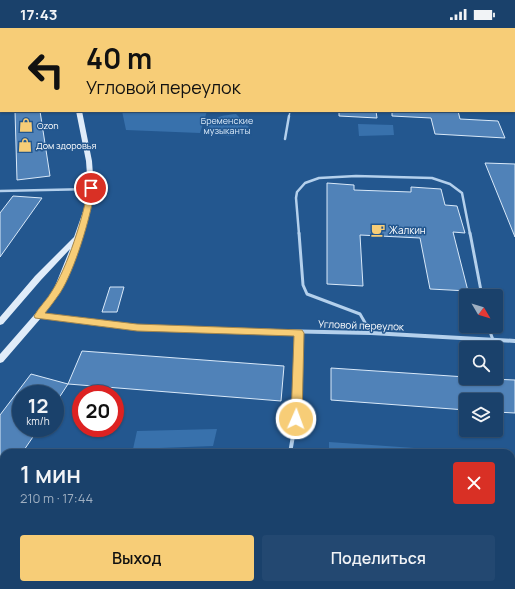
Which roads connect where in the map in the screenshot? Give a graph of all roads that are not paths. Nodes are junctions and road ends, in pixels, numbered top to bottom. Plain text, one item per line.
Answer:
1 (79, 112) edge
2 (290, 112) edge
3 (285, 139) dead end
4 (91, 188) junction
5 (0, 191) edge
6 (78, 237) junction
7 (481, 289) edge
8 (38, 316) junction
9 (0, 322) edge
10 (299, 333) junction
11 (371, 333) junction
12 (490, 333) edge
13 (493, 340) junction
14 (515, 341) edge
15 (0, 360) edge
16 (291, 449) edge

1 - 4 main road
2 - 3 lane
4 - 5 lane
4 - 6 main road
6 - 8 main road
6 - 9 main road
7 - 11 lane
8 - 10 street, Угловой переулок
8 - 15 main road
10 - 11 street, Угловой переулок
10 - 16 lane
11 - 13 street, Угловой переулок
12 - 13 lane
13 - 14 street, Угловой переулок

